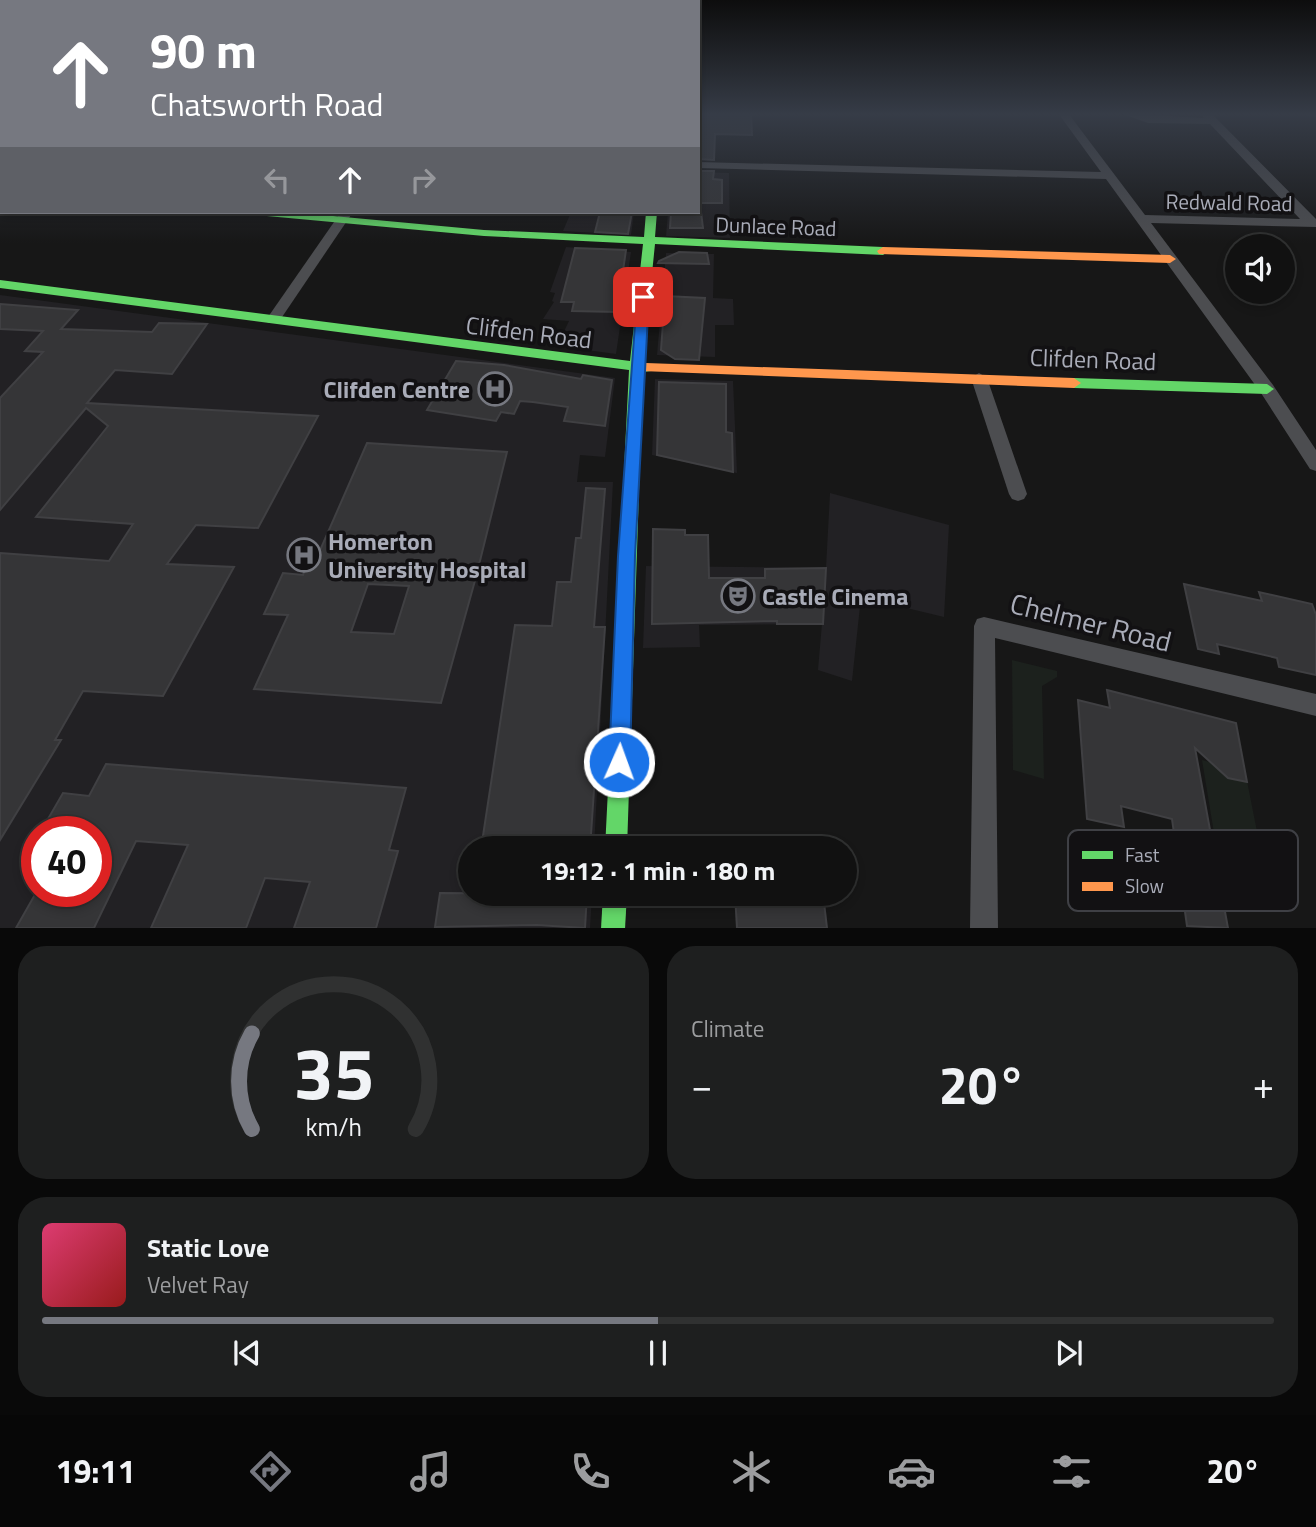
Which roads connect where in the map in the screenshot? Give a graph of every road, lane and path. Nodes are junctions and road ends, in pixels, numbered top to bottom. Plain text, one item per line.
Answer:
1 (1095, 156) edge
2 (1247, 156) edge
3 (700, 165) edge
4 (1109, 176) junction
5 (300, 214) edge
6 (652, 214) edge
7 (344, 216) edge
8 (1141, 219) junction
9 (1314, 223) edge
10 (648, 244) junction
11 (1170, 258) junction
12 (0, 284) edge
13 (273, 320) junction
14 (636, 368) junction
15 (979, 378) junction
16 (1266, 388) junction
17 (1316, 464) edge
18 (1018, 494) dead end
19 (1316, 705) edge
20 (617, 836) edge
21 (614, 906) edge
22 (613, 928) edge
23 (984, 928) edge

1 - 4 street
2 - 9 street
3 - 4 street
4 - 8 street
5 - 7 street, Dunlace Road
6 - 10 street
7 - 10 street, Dunlace Road
7 - 13 street
8 - 9 street, Redwald Road
8 - 11 street
10 - 11 street, Dunlace Road
10 - 14 street
11 - 16 street
12 - 13 street, Clifden Road
13 - 14 street, Clifden Road
14 - 15 street, Clifden Road
14 - 20 street
15 - 16 street, Clifden Road
15 - 18 street
16 - 17 street
19 - 23 street, Chelmer Road
21 - 22 street

